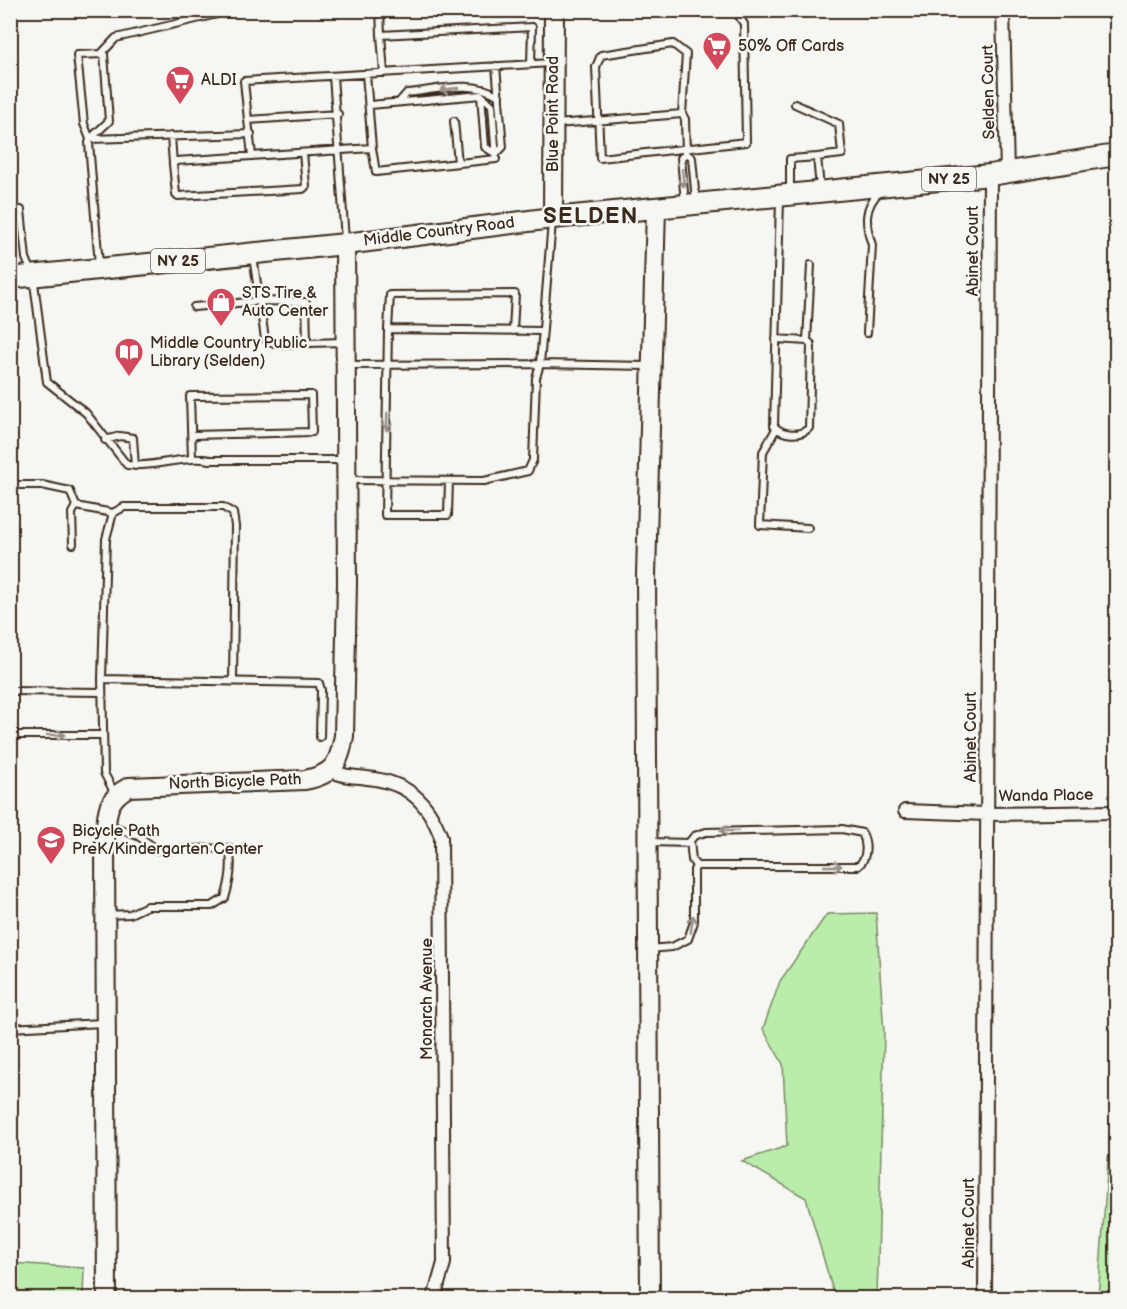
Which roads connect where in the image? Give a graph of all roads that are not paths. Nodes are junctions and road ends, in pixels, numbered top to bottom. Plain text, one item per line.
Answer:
1 (242, 10) edge
2 (380, 10) edge
3 (554, 10) edge
4 (735, 10) edge
5 (1003, 10) edge
6 (381, 35) junction
7 (102, 53) junction
8 (554, 63) junction
9 (531, 64) junction
10 (496, 66) junction
11 (384, 73) junction
12 (366, 74) junction
13 (333, 76) junction
14 (499, 96) junction
15 (399, 101) junction
16 (795, 104) dead end
17 (370, 105) junction
18 (338, 114) junction
19 (682, 114) junction
20 (248, 120) junction
21 (454, 121) dead end
22 (600, 121) junction
23 (553, 125) junction
24 (251, 134) junction
25 (171, 136) junction
26 (90, 139) junction
27 (372, 148) junction
28 (340, 151) junction
29 (686, 151) junction
30 (303, 153) junction
31 (1116, 155) edge
32 (252, 156) junction
33 (496, 157) junction
34 (817, 157) junction
35 (458, 163) junction
36 (173, 164) junction
37 (999, 174) junction
38 (886, 186) junction
39 (820, 192) junction
40 (785, 195) junction
41 (691, 204) junction
42 (656, 208) junction
43 (21, 210) dead end
44 (553, 218) junction
45 (345, 244) junction
46 (253, 253) junction
47 (811, 266) dead end
48 (99, 268) junction
49 (33, 275) junction
50 (10, 278) edge
51 (259, 302) junction
52 (194, 307) dead end
53 (388, 329) junction
54 (513, 331) junction
55 (543, 332) junction
56 (867, 333) dead end
57 (776, 339) junction
58 (807, 340) junction
59 (307, 342) junction
60 (347, 342) junction
61 (347, 364) junction
62 (388, 364) junction
63 (540, 364) junction
64 (652, 366) junction
65 (776, 429) junction
66 (192, 435) junction
67 (105, 440) junction
68 (192, 458) junction
69 (347, 460) junction
70 (135, 466) junction
71 (347, 480) junction
72 (386, 481) junction
73 (449, 481) junction
74 (10, 486) edge
75 (76, 506) junction
76 (113, 513) junction
77 (808, 528) dead end
78 (73, 544) dead end
79 (102, 679) junction
80 (233, 680) junction
81 (10, 691) edge
82 (102, 692) junction
83 (10, 735) edge
84 (102, 735) junction
85 (320, 737) dead end
86 (331, 770) junction
87 (115, 794) junction
88 (905, 811) dead end
89 (1116, 812) edge
90 (987, 814) junction
91 (107, 824) junction
92 (648, 842) junction
93 (690, 843) junction
94 (696, 866) junction
95 (105, 915) junction
96 (648, 949) junction
97 (106, 1023) junction
98 (10, 1028) edge
99 (107, 1299) edge
100 (434, 1299) edge
101 (650, 1299) edge
102 (985, 1299) edge

1 - 7 lane
2 - 6 lane
3 - 8 street, Blue Point Road
4 - 29 lane
5 - 37 street, Selden Court
6 - 9 lane
6 - 11 lane
7 - 26 lane
7 - 26 lane
8 - 9 lane
8 - 23 street, Blue Point Road
9 - 10 lane
10 - 11 lane
10 - 14 lane
11 - 12 lane
12 - 13 lane
12 - 17 lane
13 - 18 lane
13 - 20 lane
14 -> 15 lane
14 - 33 lane
15 - 17 lane
15 - 33 lane
16 - 34 lane
17 - 27 lane
18 - 20 lane
18 - 28 lane
19 - 22 lane
19 - 22 lane
19 - 29 lane
20 - 24 lane
21 - 35 lane
22 - 23 lane
22 - 29 lane
23 - 44 street, Blue Point Road
24 - 25 lane
24 - 32 lane
25 - 26 lane
25 - 36 lane
26 - 48 lane
27 - 28 lane
27 - 35 lane
28 - 30 lane
28 - 45 lane
29 - 41 lane
29 -> 41 lane
30 - 32 lane
30 - 36 lane
31 - 37 main road, Middle Country Road / NY 25
32 - 36 lane
33 - 35 lane
34 - 39 lane
34 - 40 lane
37 - 38 main road, Middle Country Road / NY 25
37 - 90 street, Abinet Court
38 - 39 main road, Middle Country Road / NY 25
38 - 56 lane
39 - 40 main road, Middle Country Road / NY 25
40 - 41 main road, Middle Country Road / NY 25
40 - 57 lane
41 - 42 main road, Middle Country Road / NY 25
42 - 44 main road, Middle Country Road / NY 25
42 - 64 street
43 - 49 lane
44 - 45 main road, Middle Country Road / NY 25
44 - 55 lane
45 - 46 main road, Middle Country Road / NY 25
45 - 60 street
46 - 48 main road, Middle Country Road / NY 25
46 - 51 lane
47 - 58 lane
48 - 49 main road, Middle Country Road / NY 25
49 - 50 main road, Middle Country Road / NY 25
49 - 67 lane
51 - 52 lane
51 - 59 lane
51 - 59 lane
53 - 54 lane
53 - 54 lane
53 - 62 lane
54 - 55 lane
55 - 63 lane
57 - 58 lane
57 - 65 lane
58 - 65 lane
59 - 60 lane
60 - 61 street
61 - 62 lane
61 - 69 street
62 - 63 lane
62 -> 72 lane
63 - 64 lane
63 - 73 lane
64 - 92 street
65 - 77 lane
66 - 66 lane
66 - 68 lane
67 - 70 lane
67 - 70 lane
68 - 69 lane
68 - 70 lane
69 - 71 street
71 - 72 lane
71 - 86 street
72 - 73 lane
72 - 73 lane
74 - 75 lane
75 - 76 lane
75 - 78 lane
76 - 79 lane
76 - 80 lane
79 - 80 lane
79 - 82 lane
80 - 85 lane
81 - 82 lane
82 - 84 lane
83 -> 84 lane
84 - 87 lane
86 - 87 street, North Bicycle Path
86 - 100 street, Monarch Avenue
87 - 91 street
88 - 90 street, Wanda Place
89 - 90 street, Wanda Place
90 - 102 street, Abinet Court
91 - 95 street
91 - 95 lane
92 - 93 lane
92 - 96 street
93 - 94 lane
94 -> 93 lane
96 -> 94 lane
95 - 97 street
96 - 101 street
97 - 98 lane
97 - 99 street

